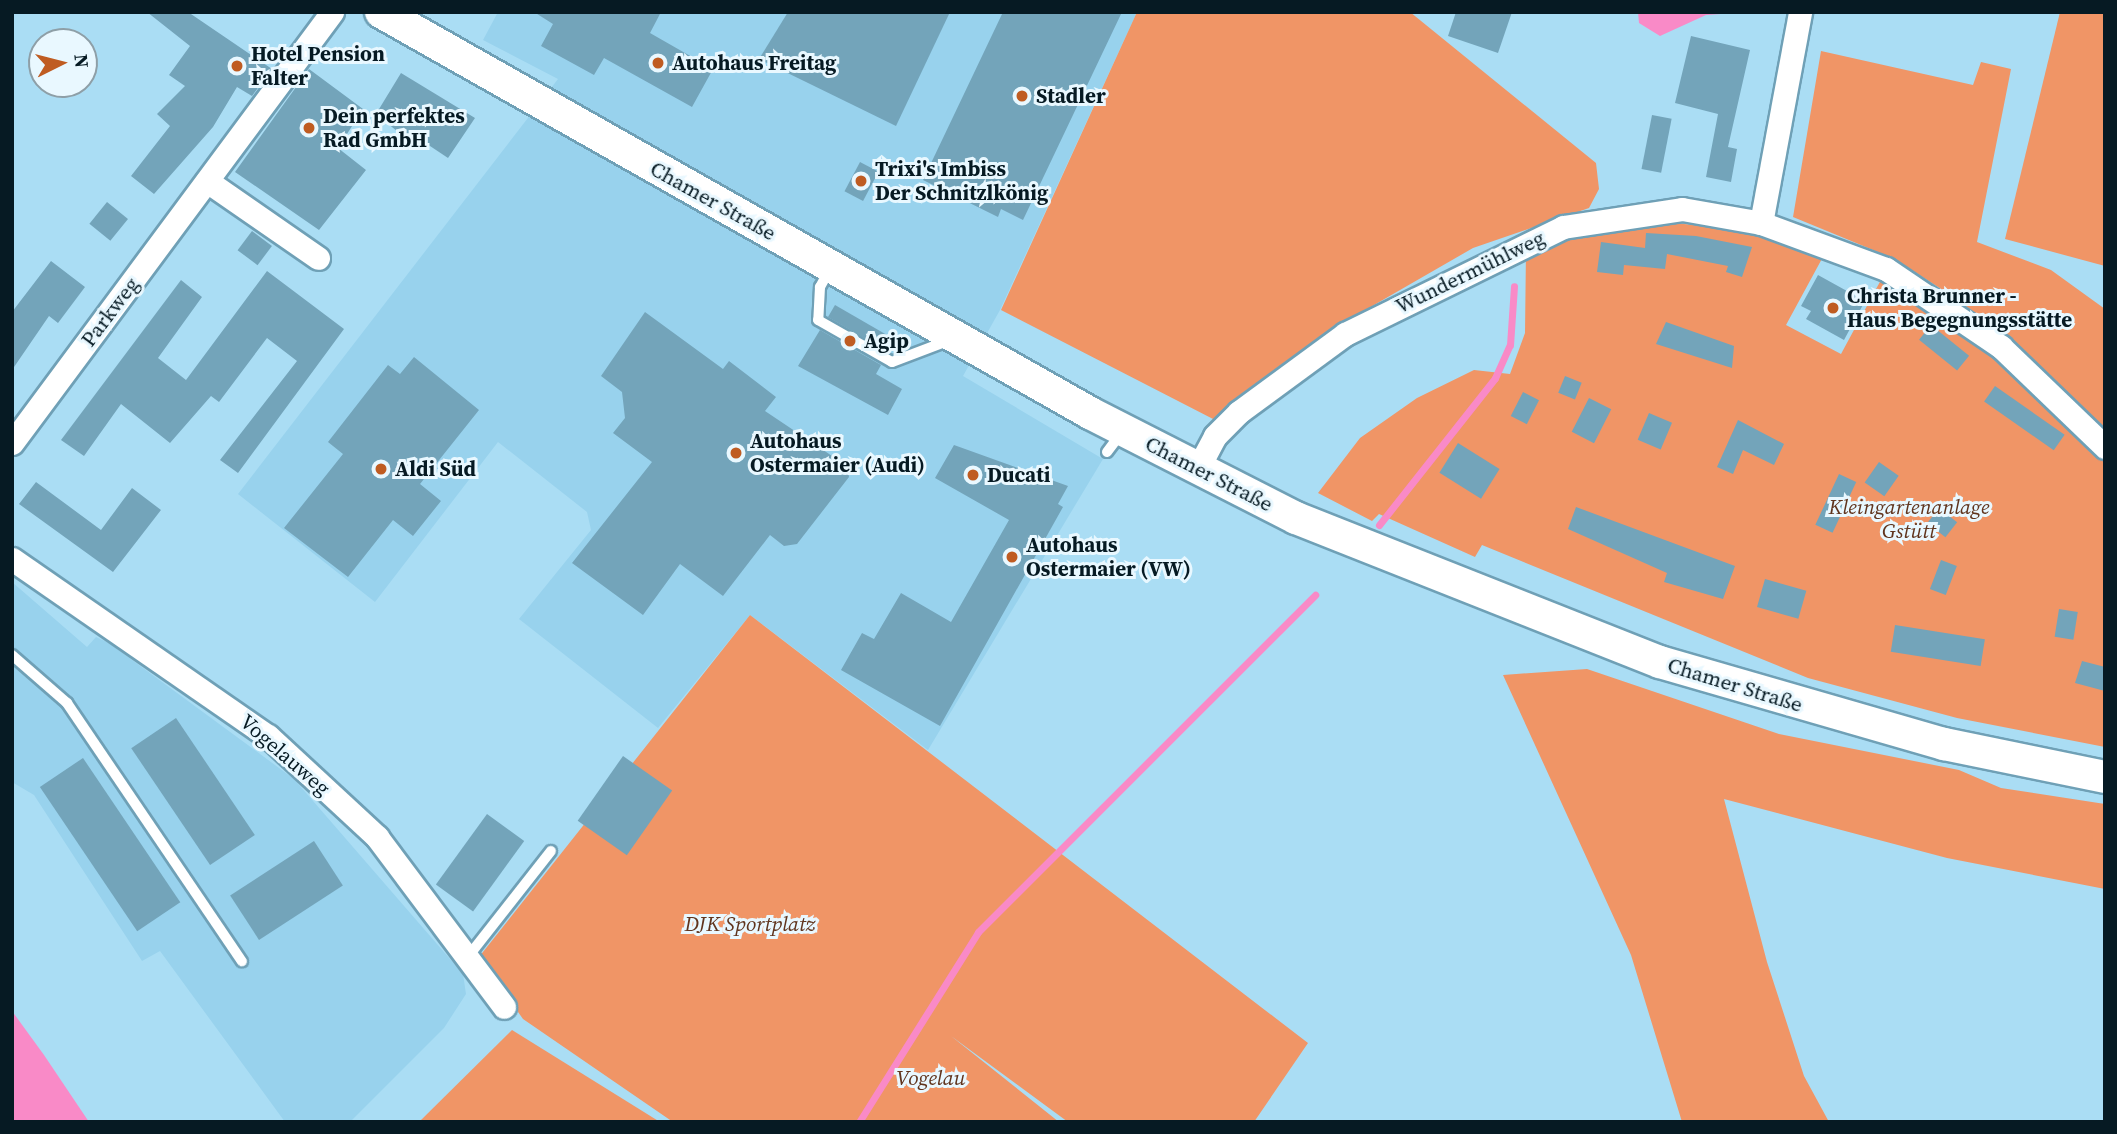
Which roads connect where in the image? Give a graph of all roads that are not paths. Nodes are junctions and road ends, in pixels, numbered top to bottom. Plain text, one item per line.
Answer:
1 (332, 12) edge
2 (1800, 12) edge
3 (383, 13) edge
4 (207, 181) junction
5 (1761, 223) junction
6 (318, 258) dead end
7 (832, 267) junction
8 (956, 337) junction
9 (12, 443) edge
10 (2105, 447) edge
11 (1197, 470) junction
12 (12, 559) edge
13 (12, 655) edge
14 (1944, 744) junction
15 (2105, 777) edge
16 (2105, 787) edge
17 (551, 851) dead end
18 (467, 958) junction
19 (242, 961) dead end
20 (504, 1007) dead end

1 - 4 street, Parkweg
2 - 5 street
3 - 7 main road, Chamer Straße
4 - 6 street
4 - 9 street, Parkweg
5 - 10 street, Wundermühlweg
5 - 11 street, Wundermühlweg
7 - 8 main road, Chamer Straße
7 - 8 lane
8 - 11 main road, Chamer Straße
11 - 14 main road, Chamer Straße
12 - 18 street, Vogelauweg
13 - 19 lane
14 - 15 main road, Chamer Straße
14 - 16 street
17 - 18 lane
18 - 20 street, Vogelauweg

